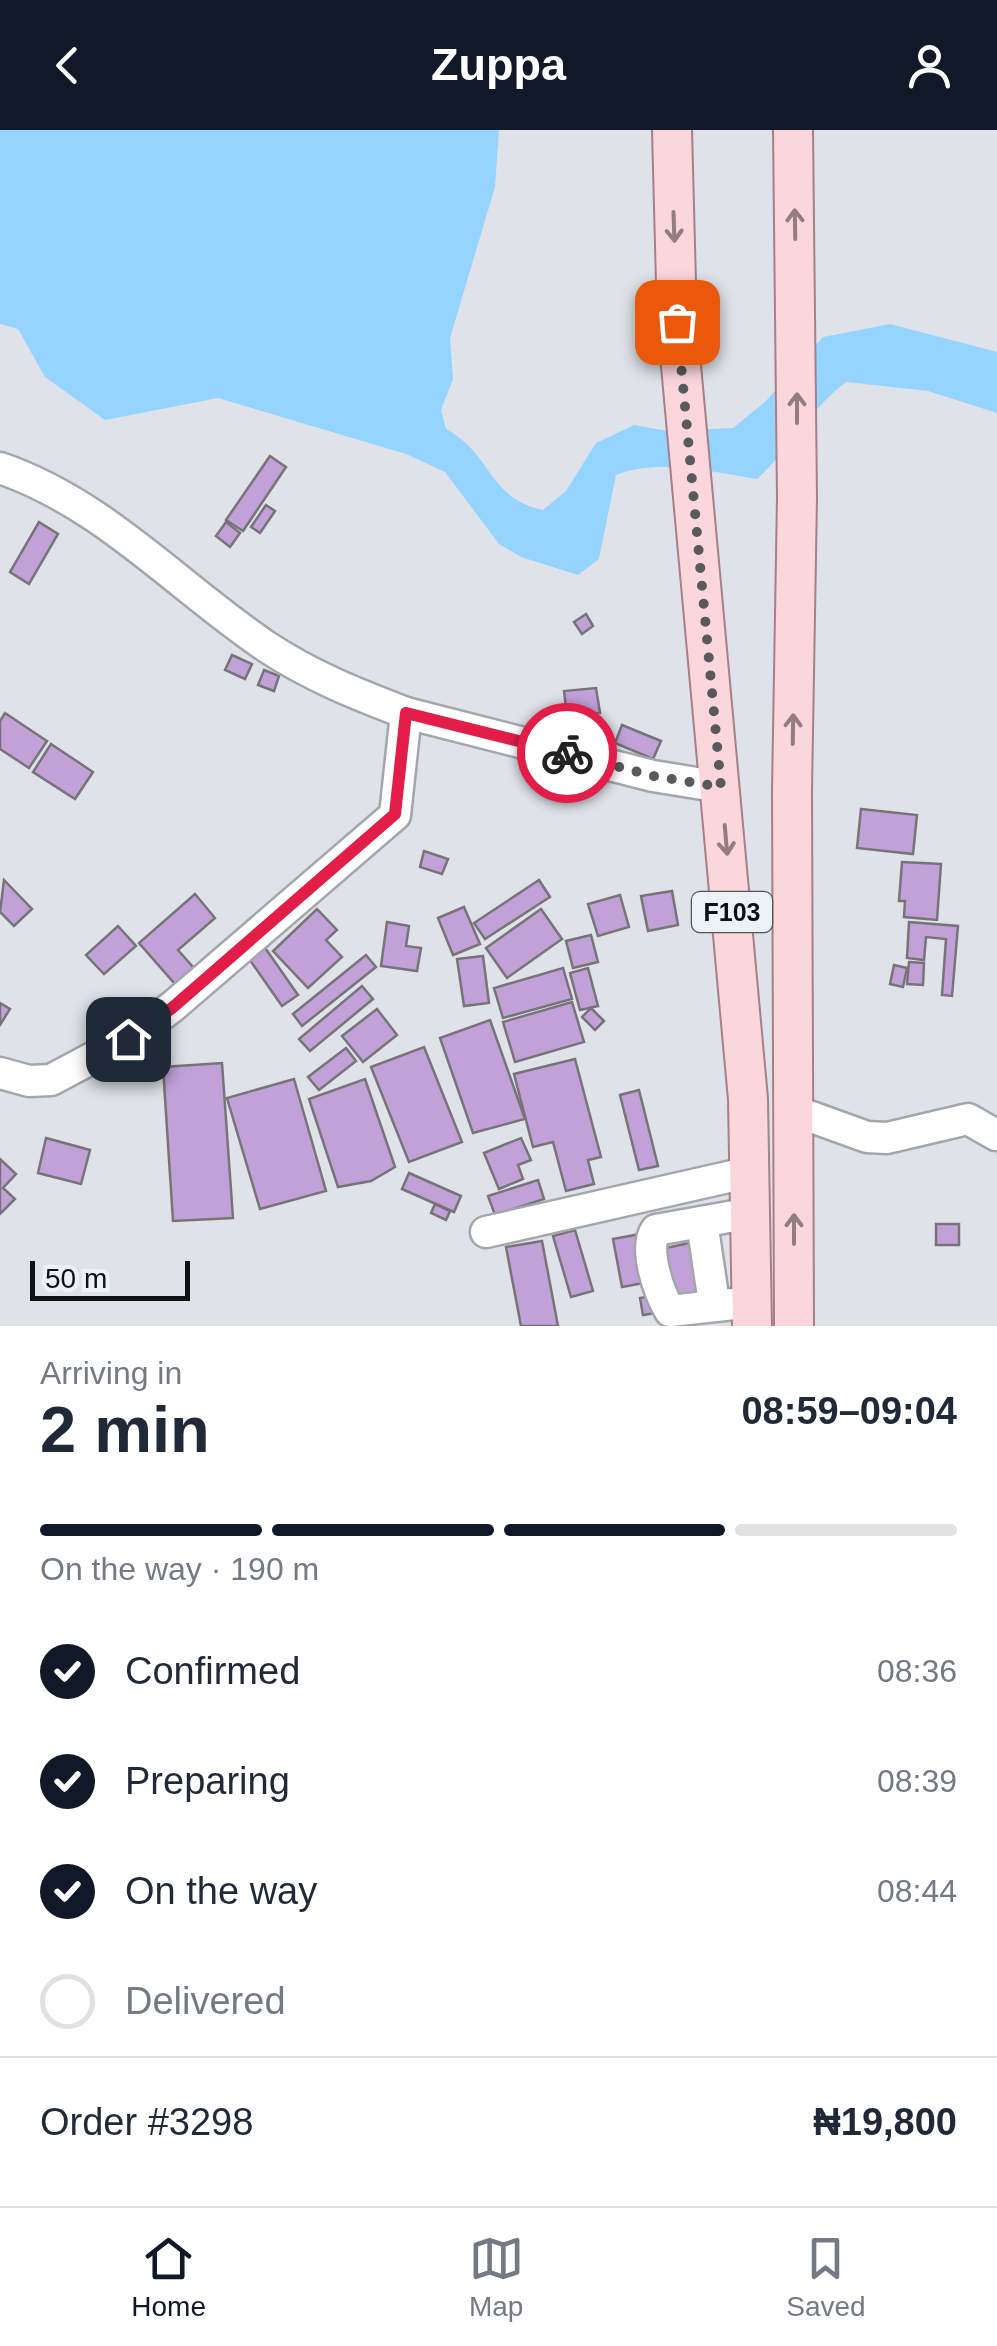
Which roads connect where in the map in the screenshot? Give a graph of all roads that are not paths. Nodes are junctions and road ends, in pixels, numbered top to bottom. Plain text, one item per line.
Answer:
1 (672, 130) edge
2 (793, 130) edge
3 (0, 468) edge
4 (406, 713) junction
5 (721, 787) junction
6 (0, 1073) edge
7 (795, 1112) junction
8 (996, 1136) edge
9 (750, 1172) junction
10 (752, 1213) junction
11 (702, 1222) junction
12 (486, 1232) dead end
13 (714, 1303) junction
14 (752, 1314) edge
15 (794, 1326) edge

1 -> 5 main road, F103
7 -> 2 main road, F103
3 - 4 street
4 - 5 street
4 - 6 street
5 -> 9 main road, F103
7 - 8 street
15 -> 7 main road, F103
9 - 10 main road, F103
9 - 12 street
10 - 11 street
10 - 14 main road, F103
11 - 13 street
11 - 13 street
13 - 14 street

